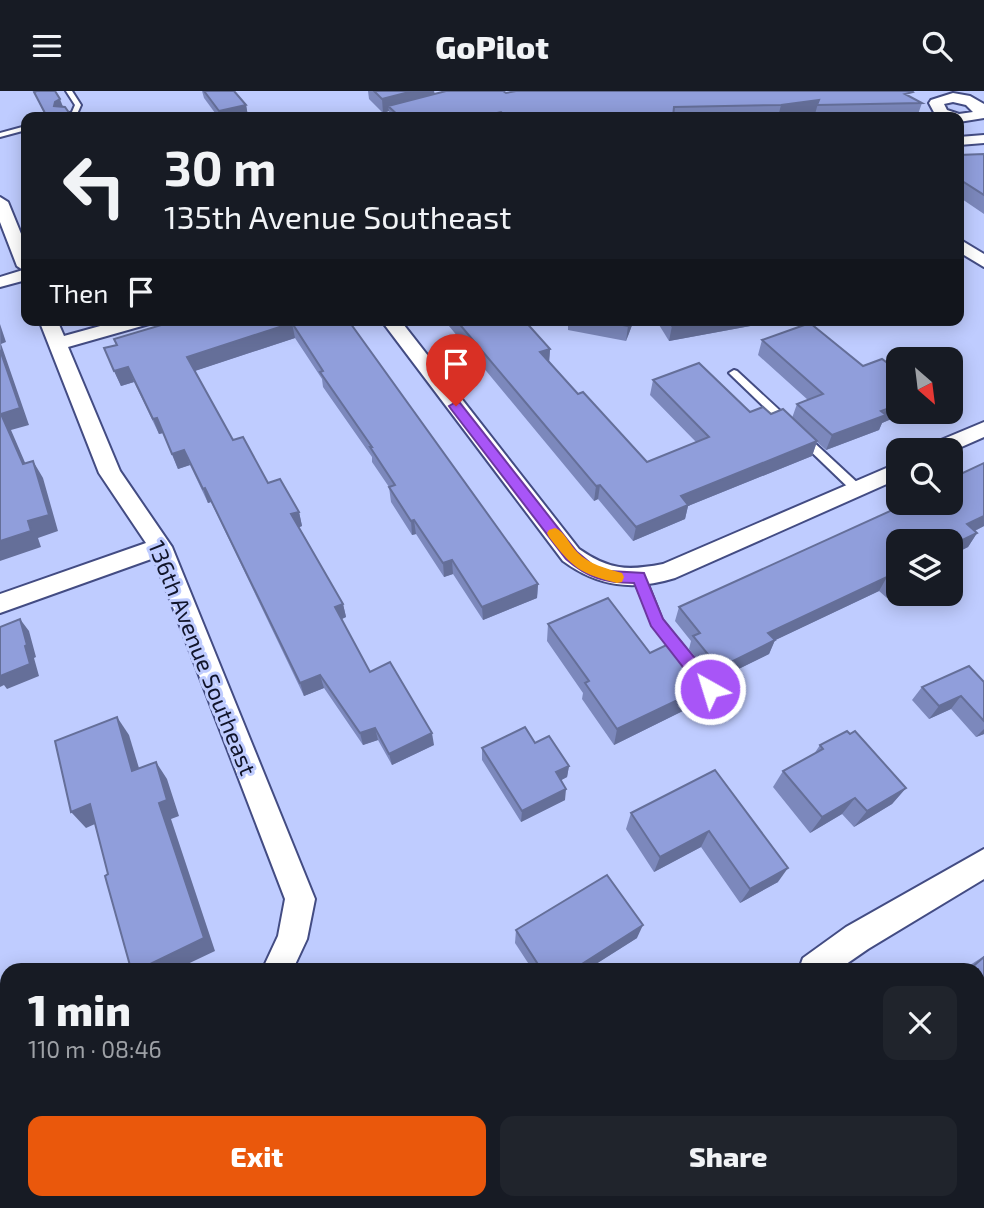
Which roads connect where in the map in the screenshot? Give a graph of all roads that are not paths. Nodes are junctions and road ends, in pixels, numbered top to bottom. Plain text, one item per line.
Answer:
1 (69, 91) edge
2 (420, 108) edge
3 (75, 112) edge
4 (403, 112) edge
5 (964, 120) edge
6 (21, 129) edge
7 (984, 130) edge
8 (0, 135) edge
9 (984, 139) edge
10 (964, 141) edge
11 (0, 202) edge
12 (964, 248) edge
13 (21, 254) edge
14 (984, 262) edge
15 (21, 276) edge
16 (0, 282) edge
17 (50, 326) edge
18 (122, 326) edge
19 (395, 326) edge
20 (58, 344) junction
21 (734, 373) dead end
22 (984, 429) edge
23 (963, 438) edge
24 (886, 476) edge
25 (857, 489) junction
26 (161, 547) junction
27 (632, 577) junction
28 (0, 604) edge
29 (710, 689) dead end
30 (984, 863) edge
31 (280, 963) edge
32 (822, 963) edge

1 - 3 lane
2 - 4 lane
5 - 7 street
6 - 8 lane
9 - 10 street
11 - 13 street
12 - 14 street
15 - 16 street
17 - 20 street, 136th Avenue Southeast
18 - 20 street
19 - 27 street
20 - 26 street, 136th Avenue Southeast
21 - 25 lane
22 - 23 street
24 - 25 street
25 - 27 street
26 - 28 street
26 - 31 street, 136th Avenue Southeast
27 - 29 lane
30 - 32 street

